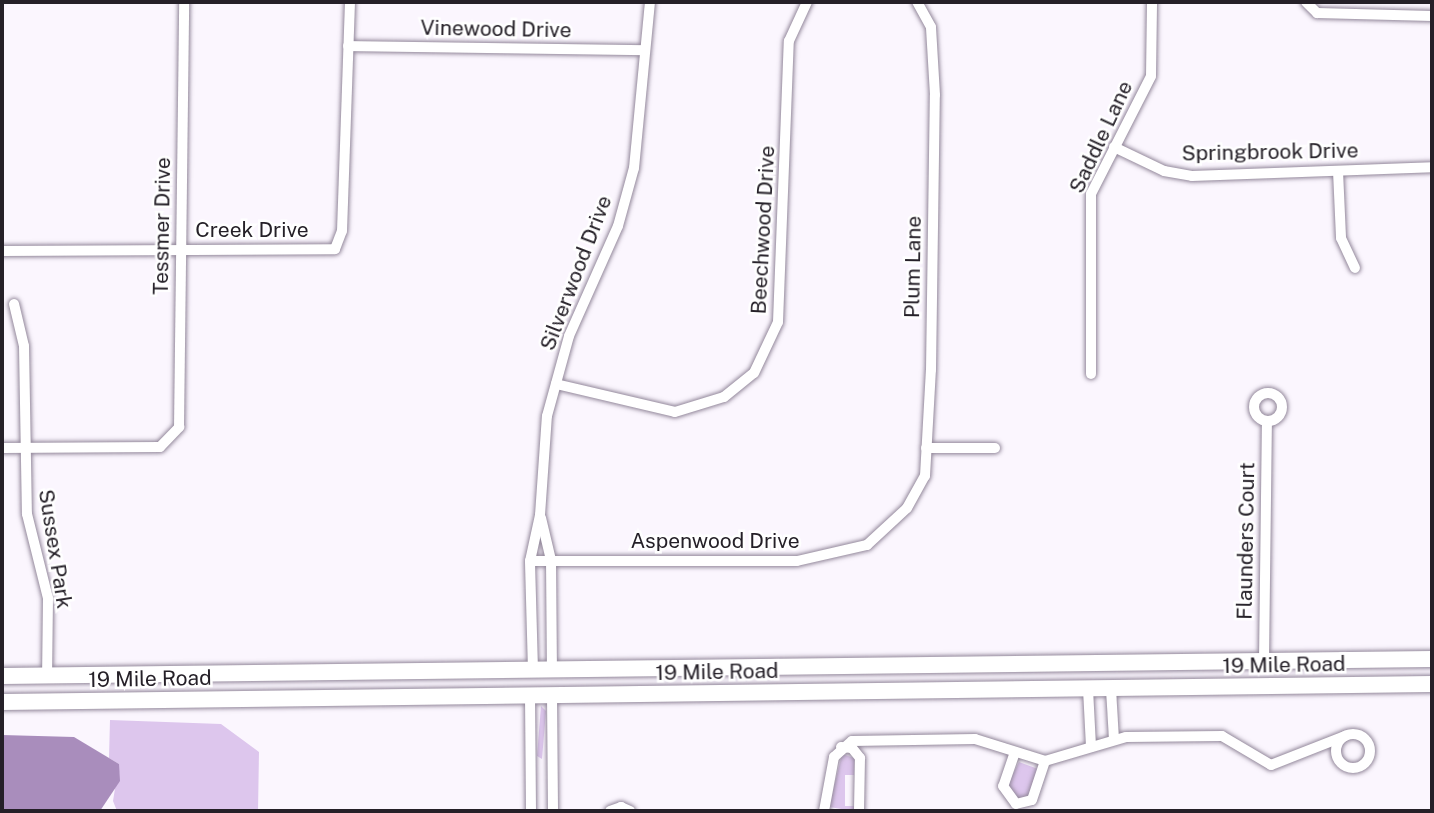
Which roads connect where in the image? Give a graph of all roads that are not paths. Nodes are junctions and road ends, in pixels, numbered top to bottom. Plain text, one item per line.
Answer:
1 (184, 2) edge
2 (350, 2) edge
3 (650, 2) edge
4 (807, 2) edge
5 (917, 2) edge
6 (1152, 2) edge
7 (1306, 5) edge
8 (1432, 16) edge
9 (348, 46) junction
10 (643, 50) junction
11 (1114, 147) junction
12 (1432, 167) edge
13 (1338, 171) junction
14 (180, 249) junction
15 (2, 251) edge
16 (1355, 268) dead end
17 (14, 304) dead end
18 (1091, 374) dead end
19 (556, 384) junction
20 (1267, 421) dead end
21 (2, 448) edge
22 (25, 448) junction
23 (926, 448) junction
24 (995, 448) dead end
25 (541, 515) junction
26 (891, 526) joint
27 (551, 560) junction
28 (530, 561) junction
29 (1432, 659) edge
30 (1313, 660) junction
31 (1264, 661) junction
32 (1091, 663) junction
33 (689, 668) junction
34 (483, 670) junction
35 (533, 670) junction
36 (552, 670) junction
37 (99, 675) junction
38 (2, 676) edge
39 (47, 676) junction
40 (1432, 684) edge
41 (1301, 686) junction
42 (1085, 689) junction
43 (1111, 689) junction
44 (681, 694) junction
45 (530, 695) junction
46 (552, 695) junction
47 (474, 696) junction
48 (88, 701) junction
49 (2, 702) edge
50 (1345, 736) junction
51 (1114, 739) junction
52 (860, 741) junction
53 (841, 747) junction
54 (1091, 747) junction
55 (1320, 749) junction
56 (1015, 752) junction
57 (1336, 754) junction
58 (860, 758) junction
59 (1045, 761) junction
60 (531, 811) edge
61 (553, 811) edge
62 (610, 811) edge
63 (630, 811) edge
64 (824, 811) edge
65 (859, 811) edge

1 - 14 street, Tessmer Drive
2 - 9 street
3 - 10 street, Silverwood Drive
4 - 19 street, Beechwood Drive
5 - 23 street, Plum Lane
6 - 11 street, Saddle Lane
7 - 8 street
9 - 10 street, Vinewood Drive
9 - 14 street, Creek Drive
10 - 19 street, Silverwood Drive
11 - 13 street, Springbrook Drive
11 - 18 street, Saddle Lane
12 - 13 street, Springbrook Drive
13 - 16 street
14 - 15 street, Creek Drive
14 - 22 street, Tessmer Drive
17 - 22 street, Sussex Park
19 - 25 street, Silverwood Drive
20 - 31 street, Flaunders Court
21 - 22 street
22 - 39 street, Sussex Park
23 - 24 street
23 - 26 street, Plum Lane
25 - 27 street, Silverwood Drive
25 - 28 street, Silverwood Drive
26 - 27 street, Aspenwood Drive
27 - 28 street, Aspenwood Drive
27 - 36 street, Silverwood Drive
28 - 35 street, Silverwood Drive
29 - 30 main road, 19 Mile Road
30 - 31 main road, 19 Mile Road
30 - 41 main road
31 - 32 main road, 19 Mile Road
32 - 33 main road, 19 Mile Road
32 - 42 main road
33 - 36 main road, 19 Mile Road
33 - 44 main road
34 - 35 main road, 19 Mile Road
34 - 37 main road, 19 Mile Road
34 - 47 main road
35 - 36 main road, 19 Mile Road
37 - 39 main road, 19 Mile Road
37 - 48 main road
38 - 39 main road, 19 Mile Road
40 - 41 main road, 19 Mile Road
41 - 43 main road, 19 Mile Road
42 - 43 main road, 19 Mile Road
42 - 44 main road, 19 Mile Road
42 - 54 street
43 - 51 street
44 - 46 main road, 19 Mile Road
45 - 46 main road, 19 Mile Road
45 - 47 main road, 19 Mile Road
45 - 60 street
46 - 61 street
47 - 48 main road, 19 Mile Road
48 - 49 main road, 19 Mile Road
50 - 55 street
50 - 57 street
50 - 57 street
51 - 54 street
51 - 55 street
52 - 53 street
52 - 56 street
52 - 58 street
53 - 58 street
53 - 64 street
54 - 59 street
55 - 57 street
56 - 59 street
56 - 59 street
58 - 65 street
62 - 63 street

